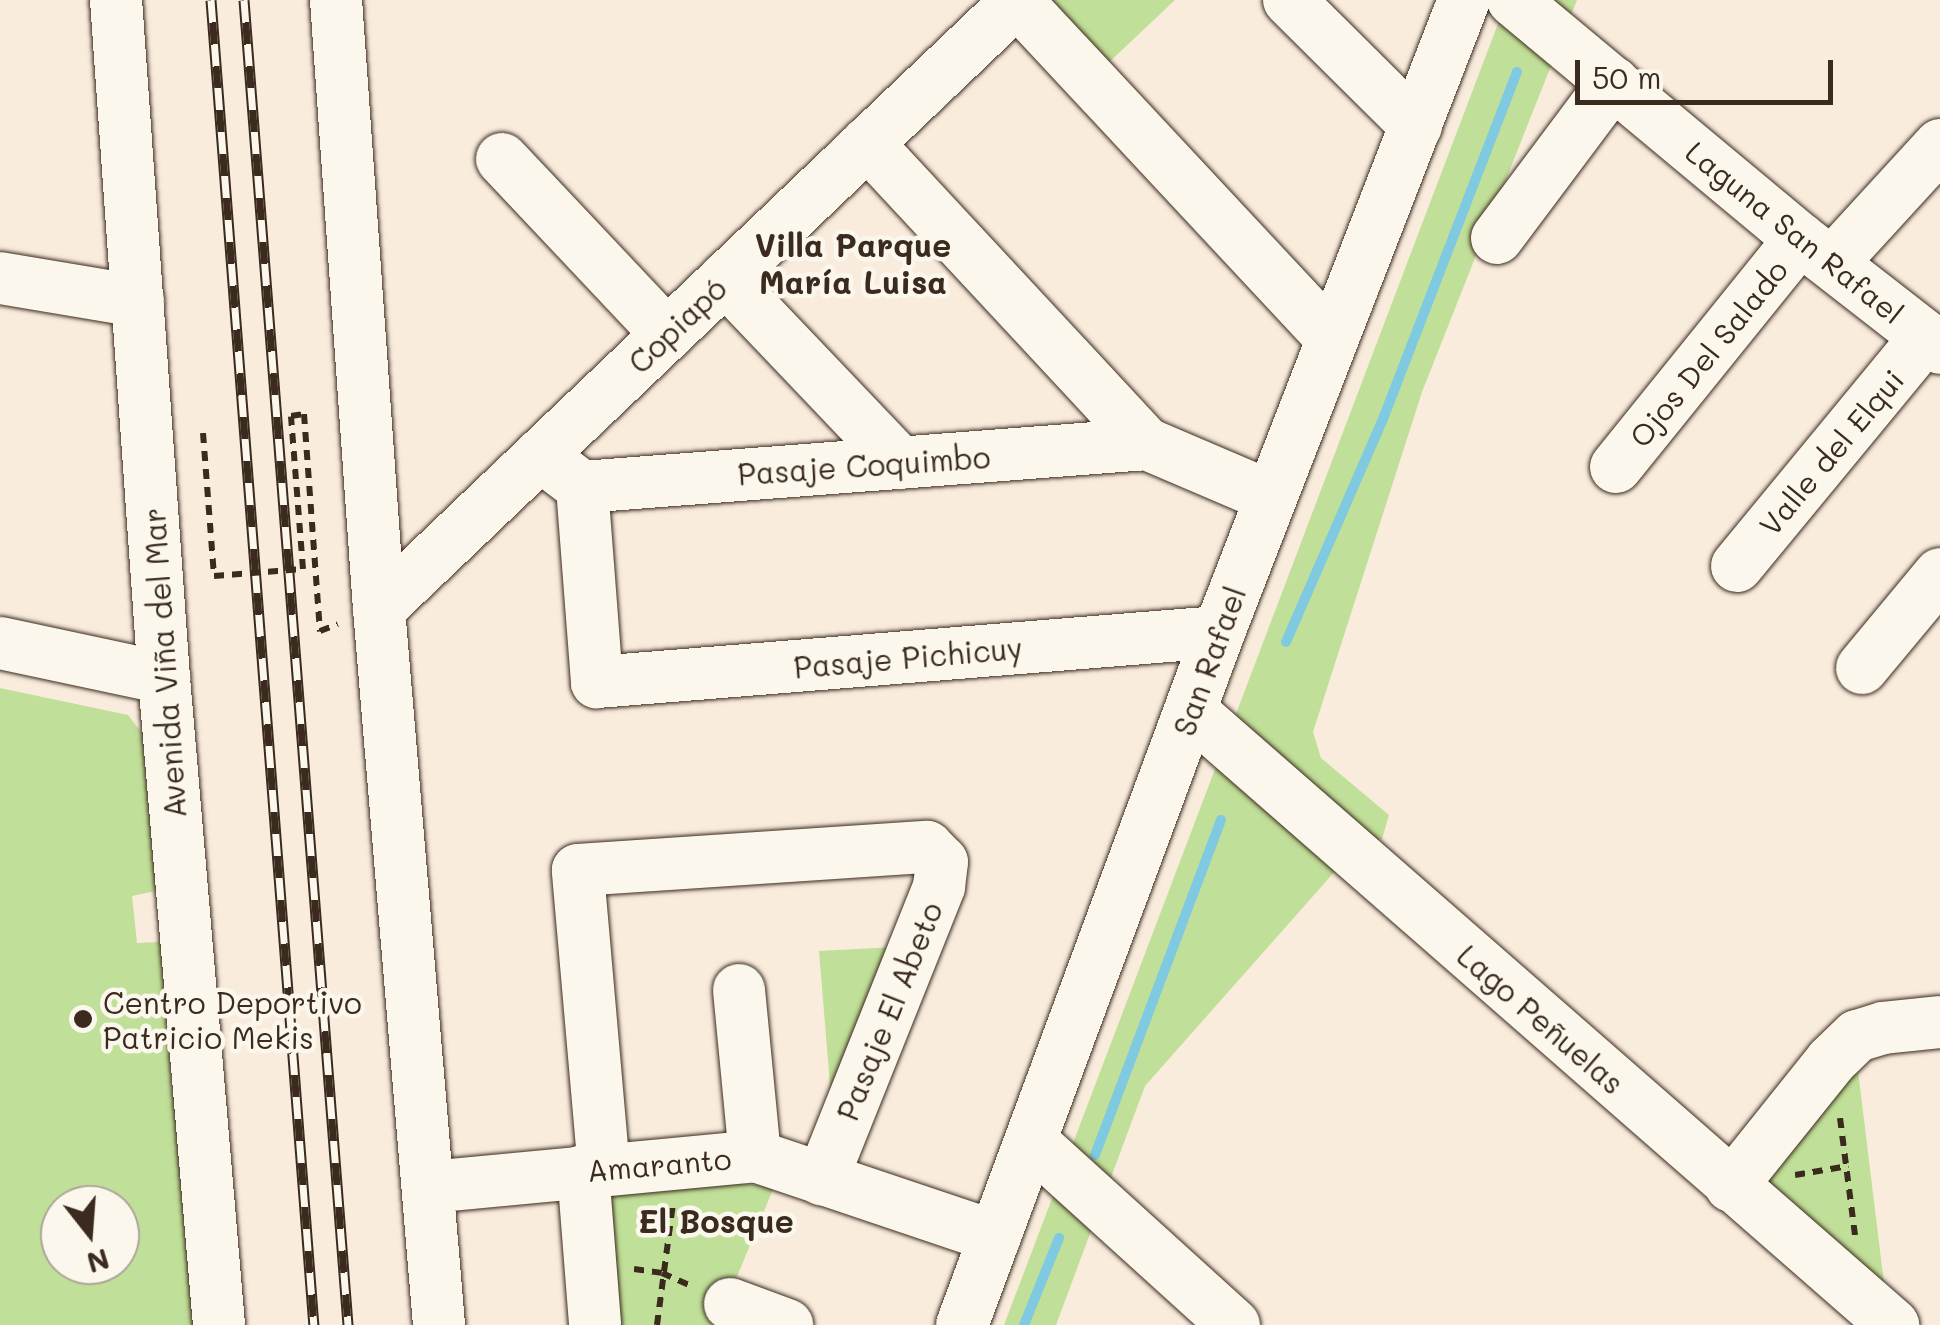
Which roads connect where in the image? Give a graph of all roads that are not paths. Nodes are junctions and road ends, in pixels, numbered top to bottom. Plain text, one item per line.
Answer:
1 (116, 0) edge
2 (336, 0) edge
3 (1017, 0) edge
4 (1289, 0) edge
5 (1464, 0) edge
6 (1513, 0) edge
7 (1613, 83) junction
8 (1416, 126) junction
9 (867, 143) junction
10 (1940, 145) edge
11 (502, 159) dead end
12 (1497, 238) dead end
13 (1816, 251) junction
14 (0, 278) edge
15 (725, 279) junction
16 (138, 302) junction
17 (667, 334) junction
18 (1332, 340) junction
19 (1933, 343) edge
20 (1147, 444) junction
21 (540, 455) junction
22 (900, 463) junction
23 (1616, 468) dead end
24 (582, 486) junction
25 (1271, 497) junction
26 (1737, 566) dead end
27 (1940, 574) edge
28 (379, 609) junction
29 (1219, 632) junction
30 (0, 643) edge
31 (1862, 668) dead end
32 (164, 678) junction
33 (1190, 711) junction
34 (739, 990) dead end
35 (1940, 1022) edge
36 (1030, 1141) junction
37 (755, 1156) junction
38 (593, 1170) junction
39 (822, 1179) junction
40 (1731, 1186) junction
41 (430, 1187) junction
42 (995, 1237) junction
43 (730, 1304) road end
44 (219, 1325) edge
45 (439, 1325) edge
46 (595, 1325) edge
47 (787, 1325) edge
48 (962, 1325) edge
49 (1234, 1325) edge
50 (1893, 1325) edge

1 - 16 street, Avenida Viña del Mar
2 - 28 street
3 - 9 street, Copiapó
3 - 18 street
4 - 8 street
5 - 8 street, San Rafael
6 - 7 street, Laguna San Rafael
7 - 12 street
7 - 13 street, Laguna San Rafael
8 - 18 street, San Rafael
9 - 15 street, Copiapó
9 - 20 street
10 - 13 street, Ojos Del Salado
11 - 17 street
13 - 19 street, Laguna San Rafael
13 - 23 street, Ojos Del Salado
14 - 16 street
15 - 17 street, Copiapó
15 - 22 street
16 - 32 street, Avenida Viña del Mar
17 - 21 street, Copiapó
18 - 25 street, San Rafael
19 - 26 street, Valle del Elqui
20 - 22 street, Pasaje Coquimbo
20 - 25 street
21 - 24 street
21 - 28 street, Copiapó
22 - 24 street, Pasaje Coquimbo
24 - 29 street, Pasaje Pichicuy
25 - 29 street, San Rafael
27 - 31 street
28 - 41 street
29 - 33 street, San Rafael
30 - 32 street
32 - 44 street, Avenida Viña del Mar
33 - 36 street, San Rafael
33 - 40 street, Lago Peñuelas
34 - 37 street
35 - 40 street
36 - 42 street, San Rafael
36 - 49 street
37 - 38 street, Amaranto
37 - 39 street, Amaranto
38 - 39 street, Pasaje El Abeto
38 - 41 street, Amaranto
38 - 46 street
39 - 42 street, Amaranto
40 - 50 street, Lago Peñuelas
41 - 45 street
42 - 48 street, San Rafael
43 - 47 street

